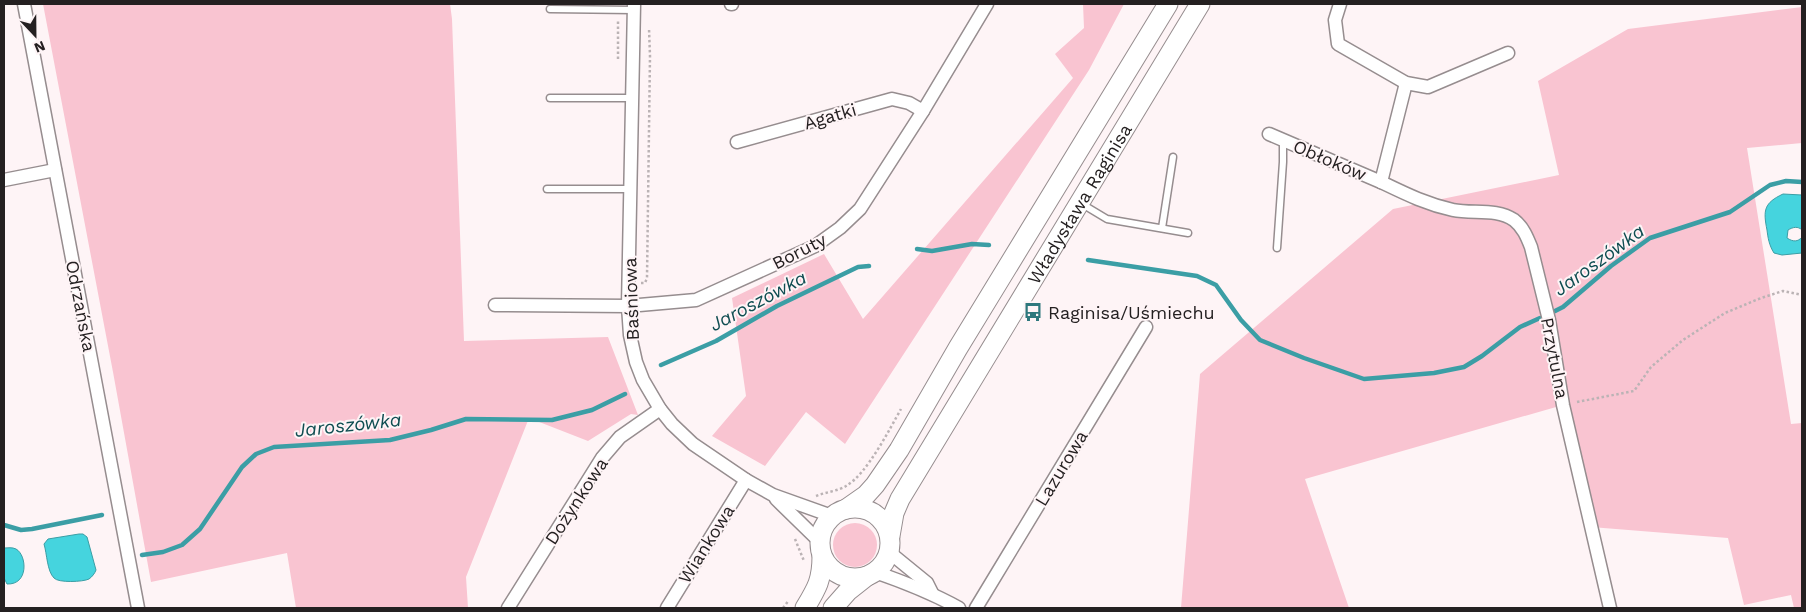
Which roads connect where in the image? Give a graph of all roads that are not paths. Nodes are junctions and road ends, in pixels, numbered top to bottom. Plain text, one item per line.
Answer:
1 (24, 4) edge
2 (987, 4) edge
3 (1168, 4) edge
4 (1200, 4) edge
5 (1340, 4) edge
6 (634, 7) edge
7 (550, 9) dead end
8 (1508, 53) dead end
9 (1406, 83) junction
10 (550, 98) dead end
11 (632, 98) junction
12 (923, 111) junction
13 (1269, 134) dead end
14 (1283, 140) junction
15 (736, 142) dead end
16 (1174, 157) dead end
17 (55, 170) junction
18 (4, 180) edge
19 (1381, 182) junction
20 (547, 189) dead end
21 (630, 190) junction
22 (1079, 202) junction
23 (1162, 228) junction
24 (1188, 233) dead end
25 (1277, 248) dead end
26 (495, 305) dead end
27 (628, 306) junction
28 (1146, 327) dead end
29 (660, 409) junction
30 (746, 480) junction
31 (772, 495) junction
32 (839, 512) junction
33 (889, 544) junction
34 (821, 549) junction
35 (871, 574) junction
36 (932, 593) junction
37 (800, 601) edge
38 (138, 608) edge
39 (508, 608) edge
40 (667, 608) edge
41 (833, 608) edge
42 (959, 608) edge
43 (976, 608) edge
44 (1610, 608) edge

1 - 17 street, Odrzańska
2 - 12 street, Boruty
3 - 32 main road, Władysława Raginisa
4 - 22 main road, Władysława Raginisa
5 - 9 street
6 - 7 lane, Baśniowa
6 - 11 street, Baśniowa
8 - 9 street
9 - 19 street, Obłoków
10 - 11 lane
11 - 21 street, Baśniowa
12 - 15 street, Agatki
12 - 27 street, Boruty
13 - 14 street, Obłoków
14 - 19 street, Obłoków
14 - 25 lane
16 - 23 lane
17 - 18 street
17 - 38 street, Odrzańska
19 - 44 street, Przytulna
20 - 21 lane
21 - 27 street, Baśniowa
22 - 23 lane
22 - 33 main road, Władysława Raginisa
23 - 24 lane
26 - 27 street, Boruty
27 - 29 street, Baśniowa
28 - 43 street, Lazurowa
29 - 30 street, Baśniowa
29 - 39 street, Dożynkowa
30 - 31 street, Baśniowa
30 - 40 street, Wiankowa
31 - 32 street, Baśniowa
31 - 34 street, Baśniowa
32 - 33 main road
32 - 34 main road
33 - 35 main road
33 - 36 street
34 - 35 main road
34 - 37 main road
35 - 36 street
35 - 41 main road
36 - 42 street

